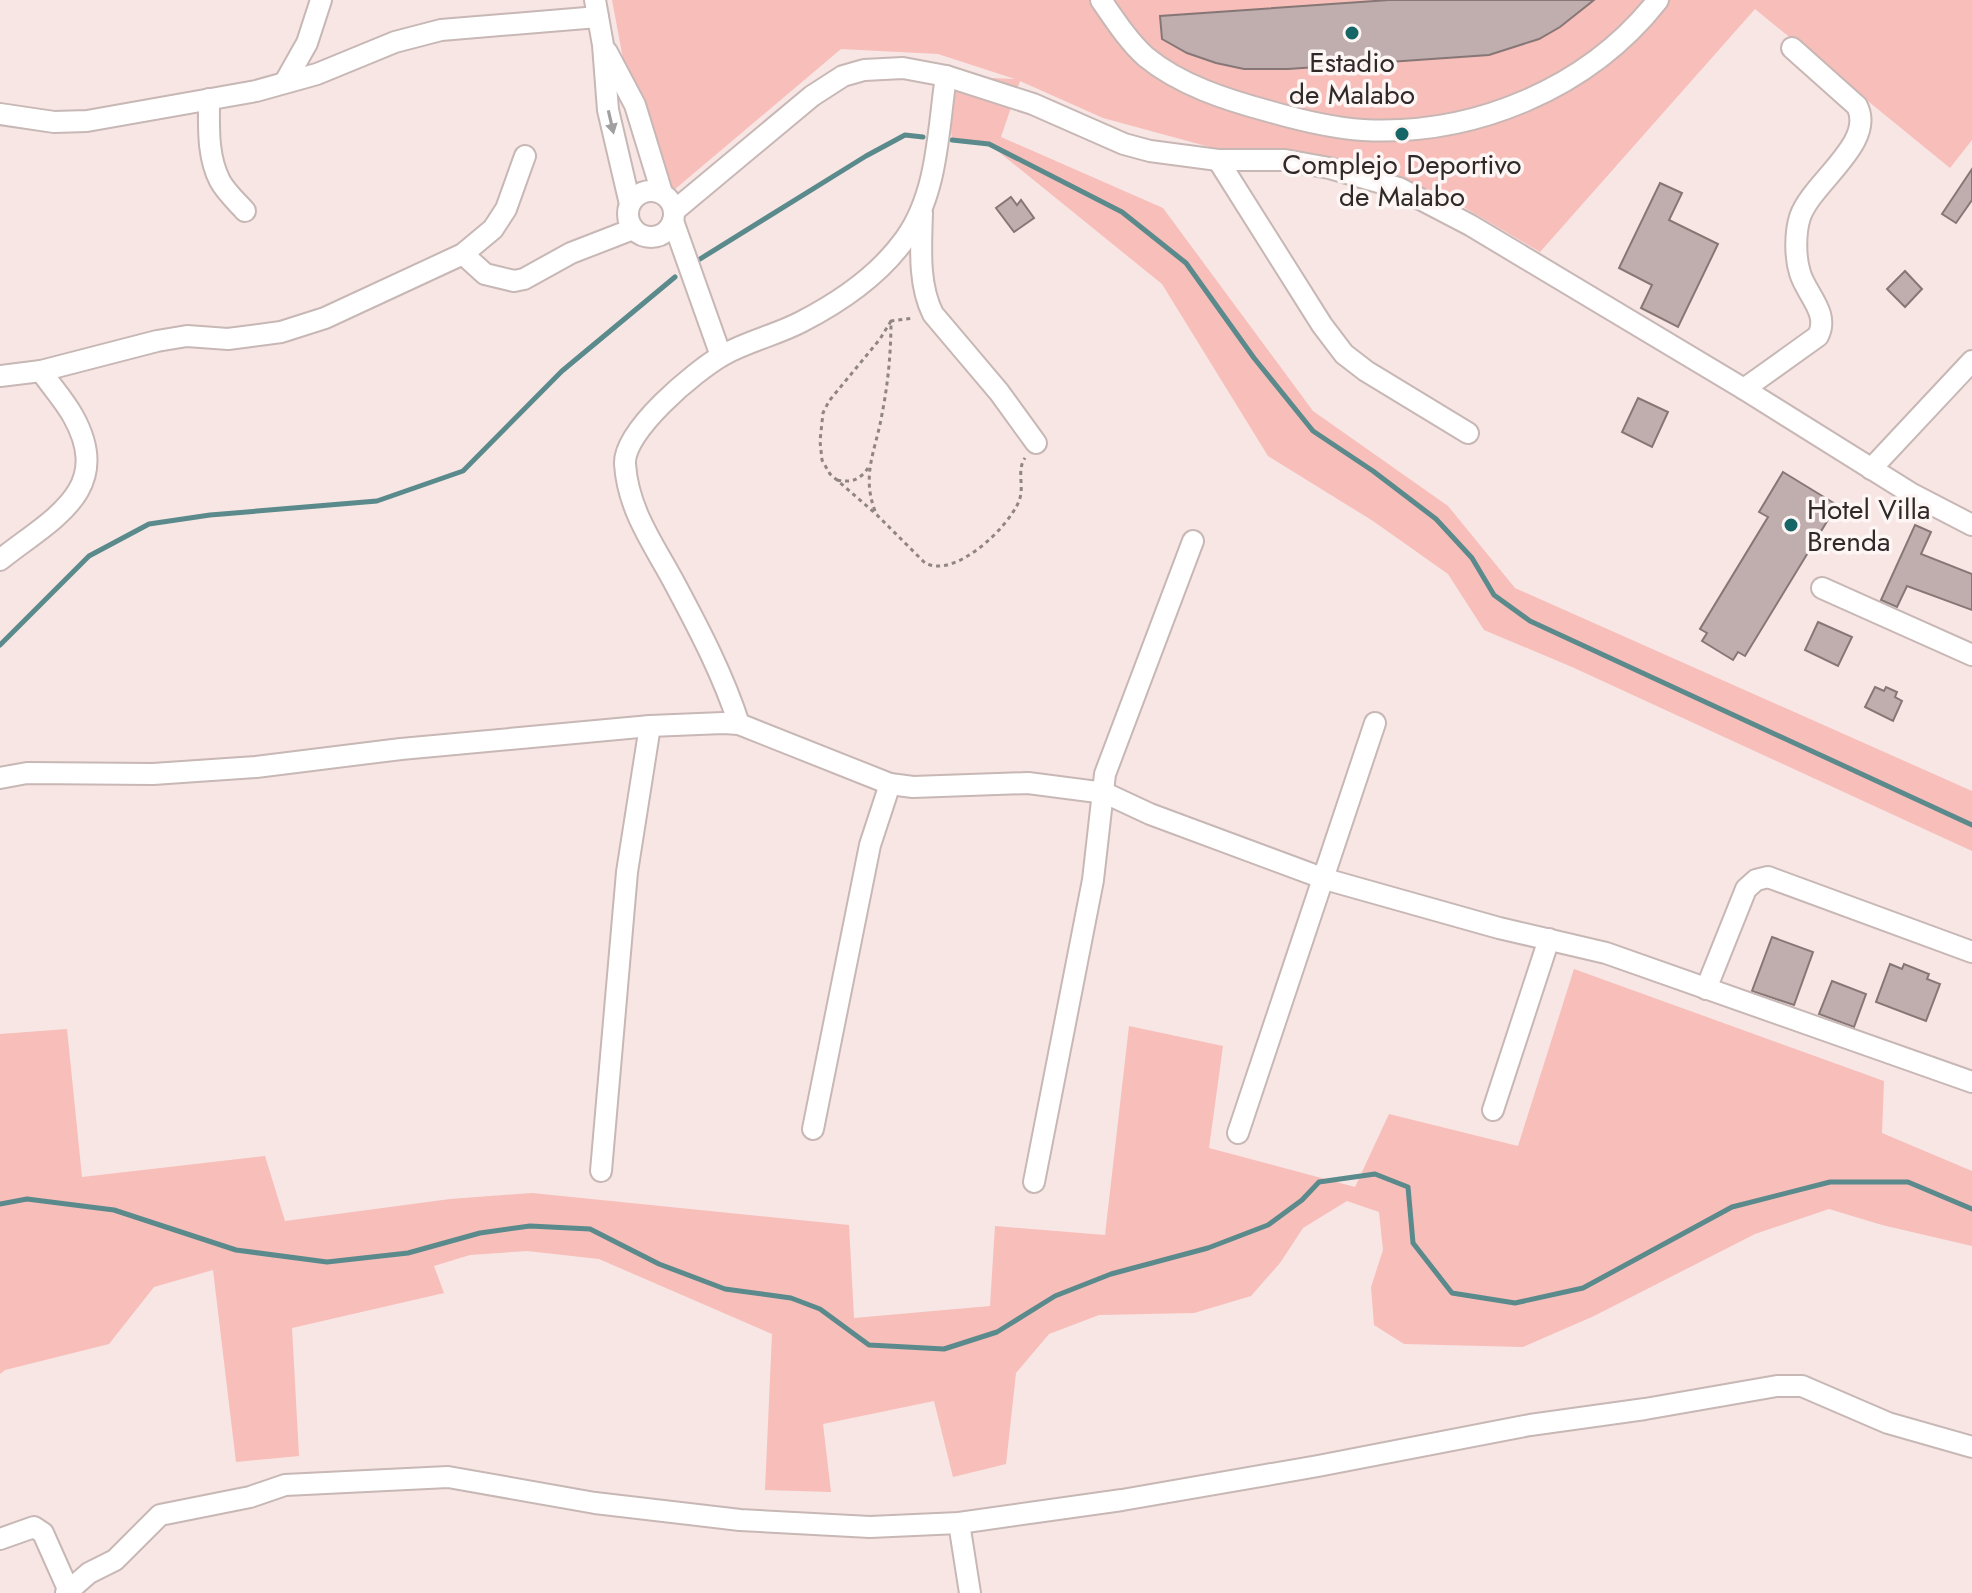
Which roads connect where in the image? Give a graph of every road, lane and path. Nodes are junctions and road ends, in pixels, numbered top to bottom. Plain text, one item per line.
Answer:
1 (321, 0) edge
2 (1101, 0) edge
3 (1658, 0) edge
4 (597, 8) edge
5 (603, 45) junction
6 (1792, 48) dead end
7 (946, 76) junction
8 (285, 82) junction
9 (209, 99) junction
10 (0, 114) edge
11 (525, 156) dead end
12 (1218, 160) junction
13 (662, 193) junction
14 (630, 204) junction
15 (245, 211) dead end
16 (922, 212) junction
17 (673, 216) junction
18 (633, 229) junction
19 (463, 254) junction
20 (933, 314) junction
21 (891, 321) junction
22 (721, 356) junction
23 (1972, 361) edge
24 (41, 371) junction
25 (0, 376) edge
26 (1744, 389) junction
27 (1468, 433) dead end
28 (1036, 443) joint
29 (868, 468) junction
30 (1871, 469) junction
31 (837, 480) junction
32 (876, 514) junction
33 (1972, 525) edge
34 (1193, 541) dead end
35 (0, 560) edge
36 (1822, 588) dead end
37 (1972, 655) edge
38 (1375, 723) dead end
39 (739, 724) junction
40 (650, 726) junction
41 (0, 778) edge
42 (890, 784) junction
43 (1105, 793) junction
44 (1325, 879) junction
45 (1549, 939) junction
46 (1972, 952) edge
47 (1706, 989) junction
48 (1972, 1082) edge
49 (1493, 1110) dead end
50 (813, 1129) dead end
51 (1238, 1133) dead end
52 (601, 1171) dead end
53 (1034, 1182) dead end
54 (1972, 1447) edge
55 (959, 1523) junction
56 (0, 1539) edge
57 (67, 1591) edge
58 (970, 1593) edge

1 - 8 street
2 - 3 street
4 - 5 street
4 - 8 street
5 - 13 street
5 -> 14 street
6 - 26 street
7 - 12 street
7 - 16 street
7 - 17 street
8 - 9 street
9 - 10 street
9 - 15 street
11 - 19 street
12 - 26 street
12 - 27 street
13 - 14 street
13 - 17 street
14 - 18 street
16 - 20 street
16 - 22 street
17 - 18 street
17 - 22 street
18 - 19 street
19 - 24 street
20 - 21 path
20 - 28 street
21 - 29 path
21 - 31 path
22 - 39 street
23 - 30 street
24 - 25 street
24 - 35 street
26 - 30 street
28 - 32 path
29 - 31 path
29 - 32 path
30 - 33 street
31 - 32 path
34 - 43 street
36 - 37 street
38 - 44 street
39 - 40 street
39 - 42 street
40 - 41 street
40 - 52 street
42 - 43 street
42 - 50 street
43 - 44 street
43 - 53 street
44 - 45 street
44 - 51 street
45 - 47 street
45 - 49 street
46 - 47 street
47 - 48 street
54 - 55 street
55 - 57 street
55 - 58 street
56 - 57 street

